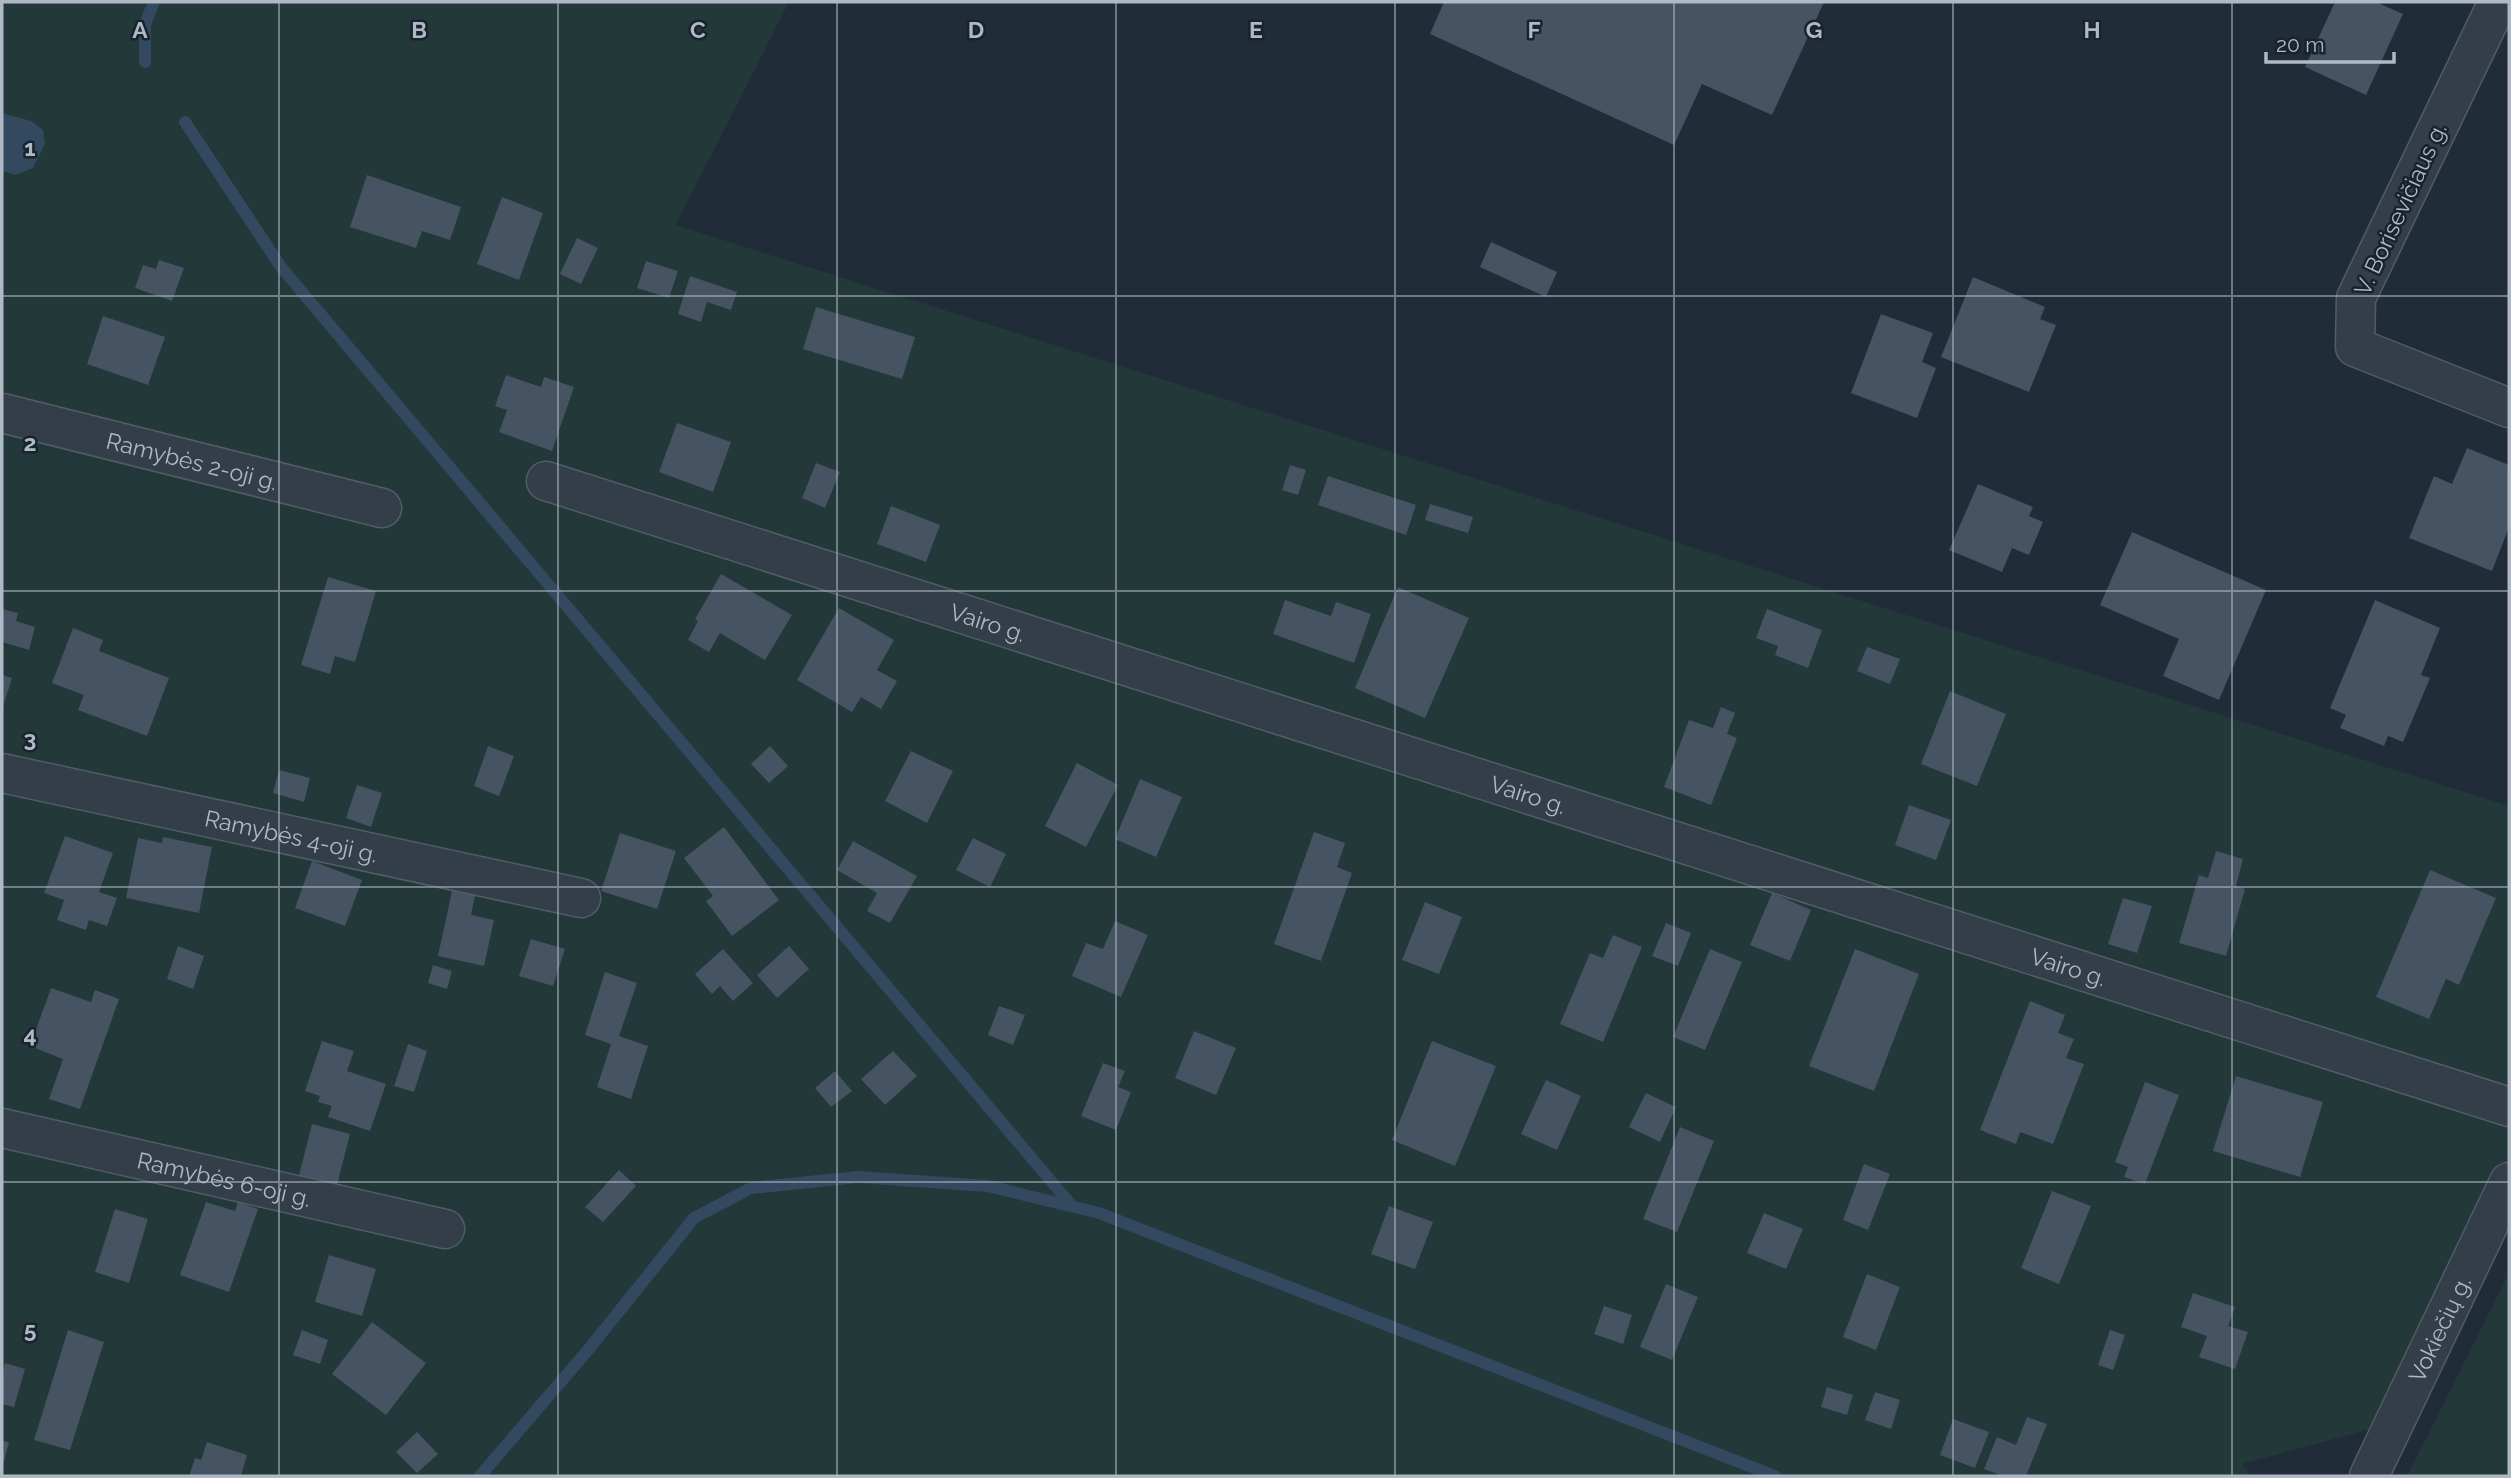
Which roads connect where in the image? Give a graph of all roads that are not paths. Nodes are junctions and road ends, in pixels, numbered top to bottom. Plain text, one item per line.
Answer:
1 (2498, 2) edge
2 (2509, 408) edge
3 (2, 413) edge
4 (546, 481) dead end
5 (382, 508) dead end
6 (2, 773) edge
7 (581, 898) dead end
8 (2509, 1107) edge
9 (2, 1128) edge
10 (2509, 1182) edge
11 (445, 1229) dead end
12 (2369, 1476) edge

1 - 2 street, V. Borisevičiaus g.
3 - 5 street, Ramybės 2-oji g.
4 - 8 street, Vairo g.
6 - 7 street, Ramybės 4-oji g.
9 - 11 street, Ramybės 6-oji g.
10 - 12 street, Vokiečių g.

